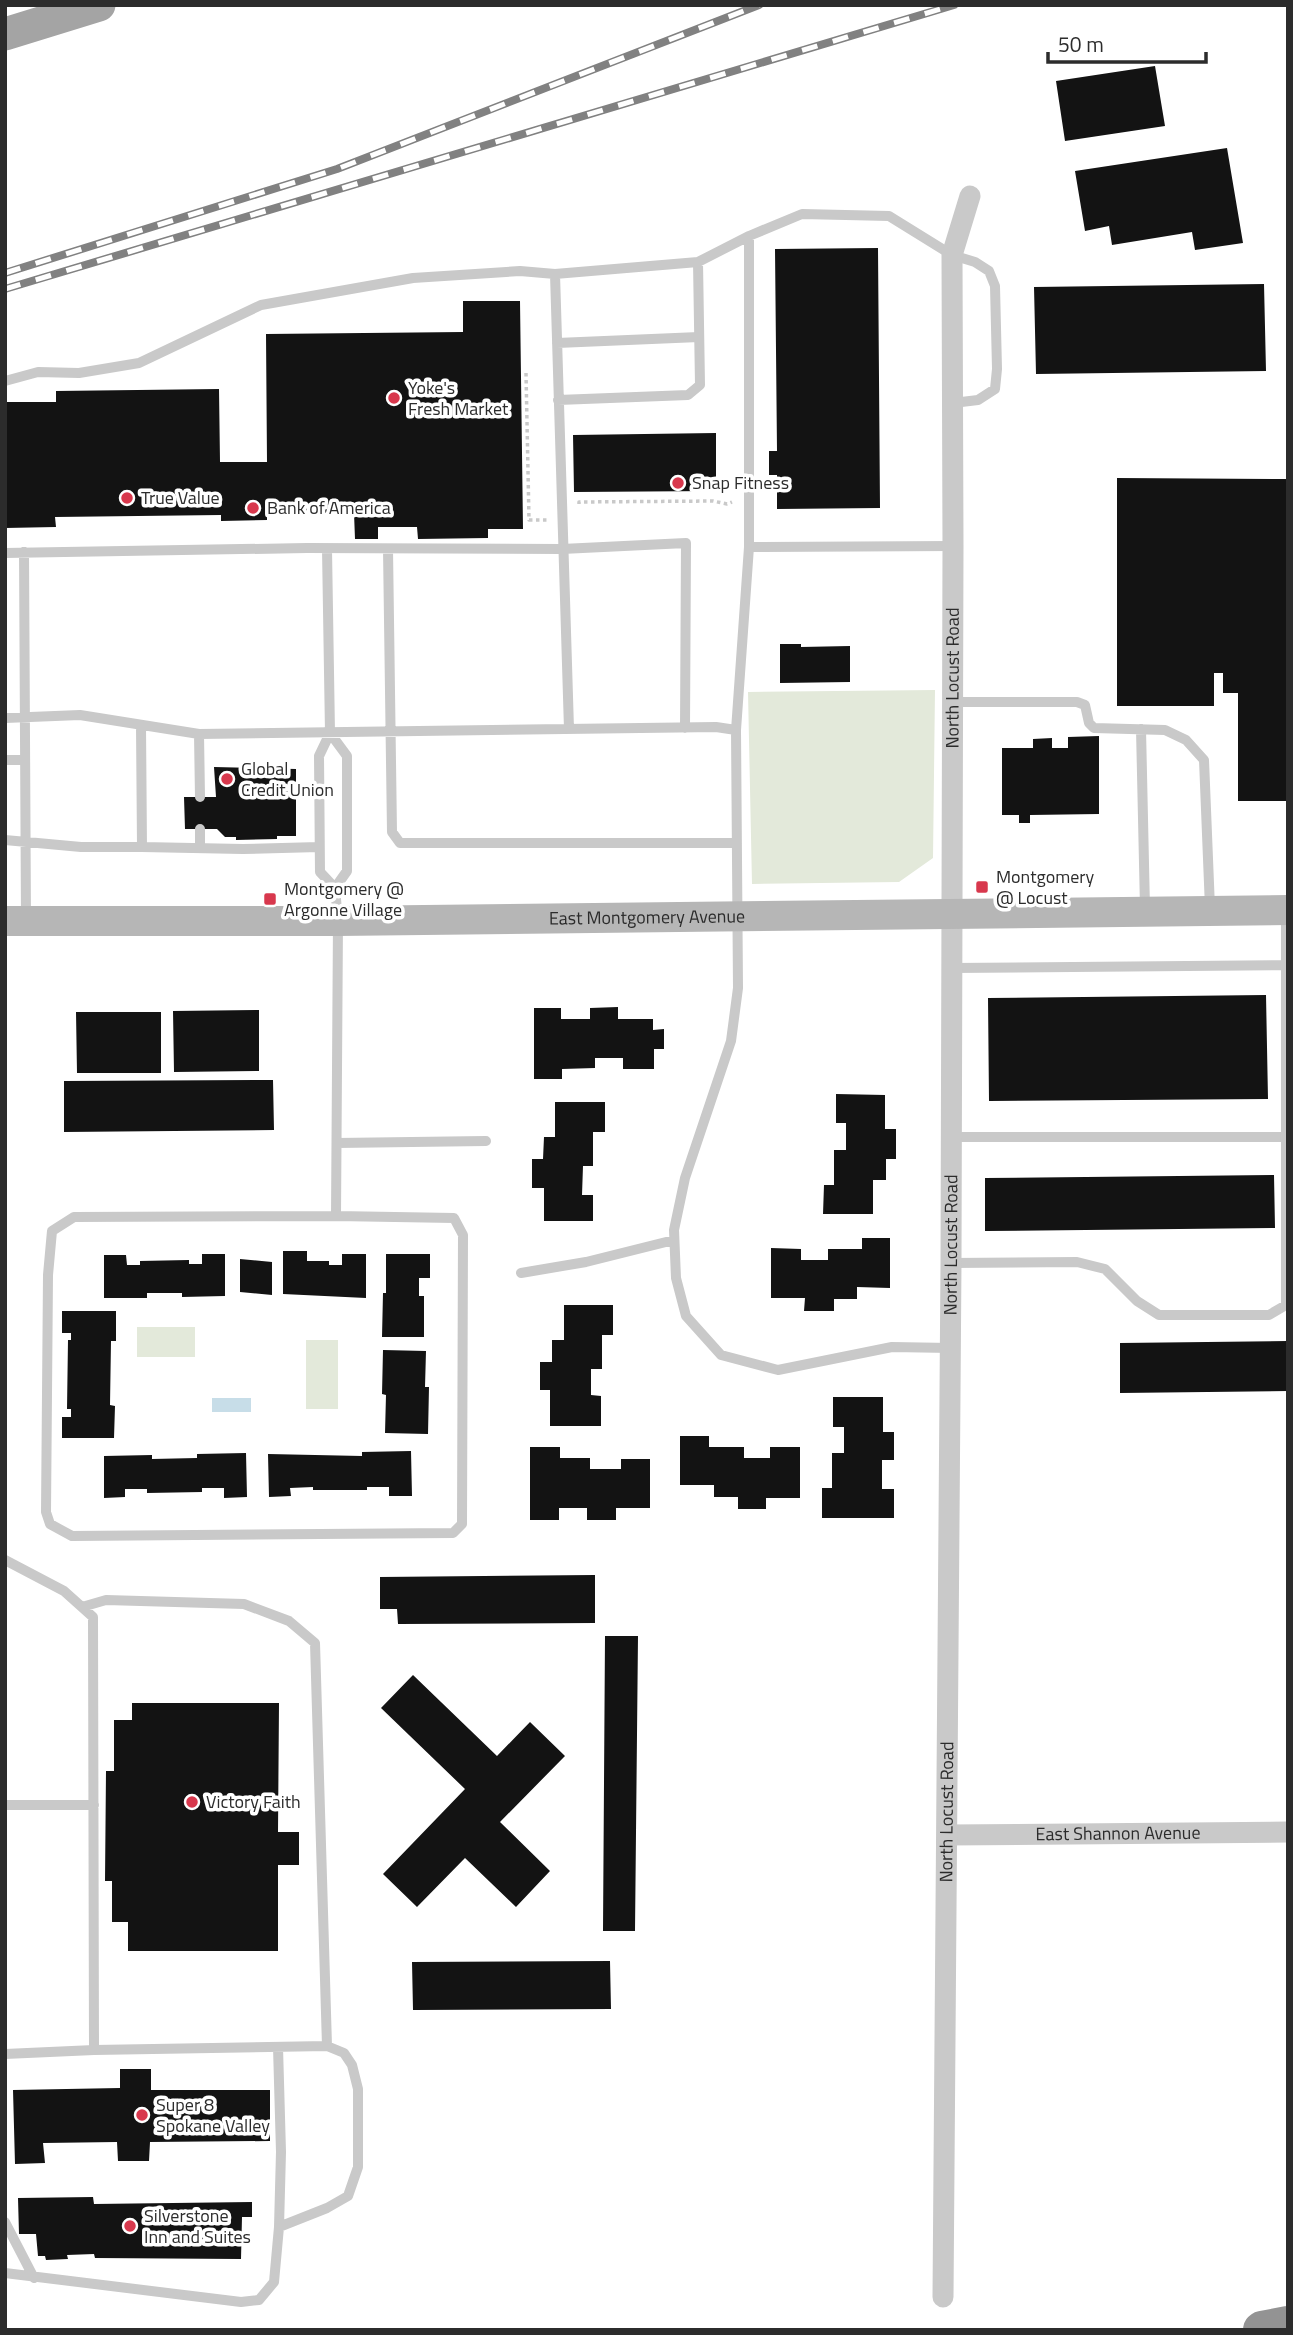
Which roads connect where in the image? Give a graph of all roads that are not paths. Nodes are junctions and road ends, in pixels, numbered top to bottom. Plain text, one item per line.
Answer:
1 (99, 5) edge
2 (5, 34) edge
3 (970, 196) dead end
4 (749, 236) junction
5 (952, 255) junction
6 (698, 262) junction
7 (555, 274) junction
8 (699, 337) junction
9 (557, 343) junction
10 (5, 381) edge
11 (558, 400) junction
12 (953, 403) junction
13 (953, 546) junction
14 (749, 547) junction
15 (327, 549) junction
16 (388, 549) junction
17 (562, 549) junction
18 (5, 552) edge
19 (24, 552) junction
20 (953, 702) junction
21 (26, 716) junction
22 (5, 718) edge
23 (141, 726) junction
24 (685, 728) junction
25 (569, 729) junction
26 (1142, 729) junction
27 (736, 730) junction
28 (391, 732) junction
29 (330, 733) junction
30 (199, 734) junction
31 (5, 760) edge
32 (24, 760) junction
33 (200, 797) dead end
34 (200, 829) dead end
35 (5, 840) edge
36 (24, 841) junction
37 (737, 843) junction
38 (142, 847) junction
39 (319, 847) junction
40 (200, 848) junction
41 (335, 888) junction
42 (1287, 910) edge
43 (1211, 911) junction
44 (1145, 912) junction
45 (953, 914) junction
46 (737, 915) junction
47 (16, 921) edge
48 (338, 921) junction
49 (1286, 965) junction
50 (952, 968) junction
51 (952, 1137) junction
52 (1286, 1137) junction
53 (486, 1141) dead end
54 (337, 1143) junction
55 (336, 1216) junction
56 (674, 1240) junction
57 (951, 1263) junction
58 (521, 1273) dead end
59 (951, 1348) junction
60 (5, 1560) edge
61 (82, 1607) junction
62 (5, 1805) edge
63 (94, 1805) junction
64 (1288, 1832) edge
65 (948, 1835) junction
66 (327, 2046) junction
67 (278, 2047) junction
68 (94, 2050) junction
69 (5, 2054) edge
70 (5, 2222) edge
71 (279, 2227) junction
72 (5, 2273) edge
73 (34, 2278) junction
74 (943, 2297) dead end
75 (1288, 2325) edge
76 (1262, 2330) edge

1 - 2 main road
3 - 5 street, North Locust Road
4 - 5 lane
4 - 6 lane
4 - 14 lane
5 - 12 street, North Locust Road
5 - 12 lane
6 - 7 lane
6 - 8 lane
7 - 9 lane
7 - 10 lane
8 - 9 lane
8 - 11 lane
9 - 11 lane
11 - 17 lane
12 - 13 street, North Locust Road
13 - 14 lane
13 - 20 street, North Locust Road
14 - 27 lane
15 - 16 lane
15 - 19 lane
15 - 29 lane
16 - 17 lane
16 - 28 lane
17 - 24 lane
17 - 25 lane
18 - 19 lane
19 - 21 lane
20 - 26 lane
20 - 45 street, North Locust Road
21 - 22 lane
21 - 23 lane
21 - 32 lane
23 - 30 lane
23 - 38 lane
24 - 25 lane
24 - 27 lane
25 - 28 lane
26 - 43 lane
26 - 44 lane
27 - 37 lane
28 - 29 lane
28 - 37 lane
29 - 30 lane
29 - 39 lane
29 - 41 lane
30 - 33 lane
31 - 32 lane
32 - 36 lane
34 - 40 lane
35 - 36 lane
36 - 38 lane
36 - 47 lane
37 - 46 lane
38 - 40 lane
39 - 40 lane
39 - 41 lane
41 - 48 lane
42 - 43 main road, East Montgomery Avenue
42 - 49 lane
43 - 44 main road, East Montgomery Avenue
44 - 45 main road, East Montgomery Avenue
45 - 46 main road, East Montgomery Avenue
45 - 50 street, North Locust Road
46 - 48 main road, East Montgomery Avenue
46 - 56 lane
47 - 48 main road, East Montgomery Avenue
48 - 54 lane
49 - 50 lane
49 - 52 lane
50 - 51 street, North Locust Road
51 - 52 lane
51 - 57 street, North Locust Road
52 - 57 lane
53 - 54 lane
54 - 55 lane
55 - 55 lane
56 - 58 lane
56 - 59 lane
57 - 59 street, North Locust Road
59 - 65 street, North Locust Road
60 - 61 lane
61 - 63 lane
61 - 66 lane
62 - 63 lane
63 - 68 lane
64 - 65 street, East Shannon Avenue
65 - 74 street, North Locust Road
66 - 67 lane
66 - 71 lane
67 - 68 lane
67 - 71 lane
68 - 69 lane
70 - 73 lane
71 - 73 lane
72 - 73 lane
75 - 76 highway

